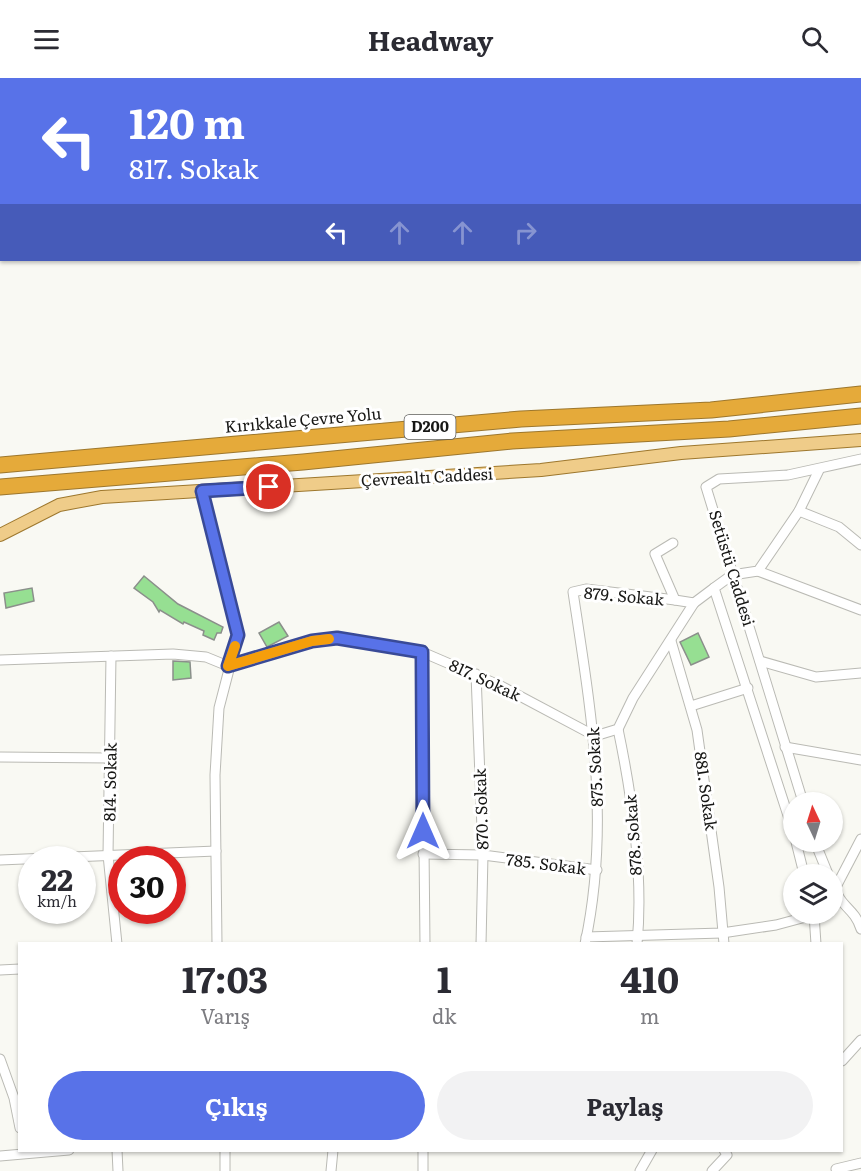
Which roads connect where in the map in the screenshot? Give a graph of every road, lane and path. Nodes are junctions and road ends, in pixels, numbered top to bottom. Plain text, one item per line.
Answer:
1 (861, 394) edge
2 (861, 416) edge
3 (861, 440) edge
4 (861, 459) edge
5 (0, 465) edge
6 (819, 470) junction
7 (0, 487) edge
8 (202, 491) junction
9 (799, 511) junction
10 (0, 535) edge
11 (673, 543) dead end
12 (861, 545) edge
13 (758, 572) junction
14 (732, 575) junction
15 (714, 588) junction
16 (573, 592) joint
17 (675, 600) junction
18 (694, 603) junction
19 (861, 610) edge
20 (671, 641) junction
21 (422, 652) junction
22 (111, 656) junction
23 (0, 660) edge
24 (760, 661) junction
25 (228, 666) junction
26 (861, 673) edge
27 (476, 674) junction
28 (748, 688) junction
29 (691, 706) junction
30 (618, 729) junction
31 (595, 736) junction
32 (785, 747) junction
33 (0, 757) edge
34 (110, 759) junction
35 (861, 760) edge
36 (800, 792) edge
37 (783, 799) edge
38 (861, 839) edge
39 (108, 846) edge
40 (216, 851) junction
41 (186, 852) edge
42 (423, 854) junction
43 (108, 855) edge
44 (483, 855) junction
45 (0, 860) edge
46 (843, 869) edge
47 (597, 870) junction
48 (843, 903) edge
49 (859, 913) edge
50 (783, 923) edge
51 (115, 924) edge
52 (815, 924) edge
53 (861, 929) edge
54 (722, 933) junction
55 (585, 940) edge
56 (638, 940) edge
57 (117, 942) edge
58 (217, 942) edge
59 (425, 942) edge
60 (481, 942) edge
61 (724, 942) edge
62 (816, 942) edge
63 (18, 969) edge
64 (0, 970) edge
65 (861, 1040) edge
66 (0, 1059) edge
67 (843, 1060) edge
68 (18, 1118) edge
69 (39, 1152) edge
70 (117, 1152) edge
71 (225, 1152) edge
72 (333, 1152) edge
73 (423, 1152) edge
74 (651, 1152) edge
75 (725, 1152) edge
76 (24, 1153) edge
77 (0, 1156) edge
78 (861, 1163) edge
79 (836, 1169) dead end
80 (118, 1171) edge
81 (225, 1171) edge
82 (332, 1171) edge
83 (423, 1171) edge
84 (640, 1171) edge
85 (712, 1171) edge

1 - 5 highway, Kırıkkale Çevre Yolu / D200
2 - 7 highway, D200
3 - 8 main road, Çevrealtı Caddesi
4 - 6 street, Setüstü Caddesi
6 - 9 street
6 - 14 street, Setüstü Caddesi
8 - 10 main road, Çevrealtı Caddesi
8 - 25 street
9 - 12 street
9 - 13 street
11 - 17 street
13 - 14 street
13 - 19 street
14 - 15 street
14 - 24 street, Setüstü Caddesi
15 - 18 street
15 - 28 street
16 - 17 street, 879. Sokak
16 - 31 street, 875. Sokak
17 - 18 street, 879. Sokak
18 - 20 street
20 - 29 street, 881. Sokak
20 - 30 street
21 - 25 street, 817. Sokak
21 - 27 street, 817. Sokak
21 - 42 street
22 - 23 street
22 - 25 street
22 - 34 street, 814. Sokak
24 - 26 street
24 - 32 street, Setüstü Caddesi
25 - 40 street
27 - 31 street, 817. Sokak
27 - 44 street, 870. Sokak
28 - 29 street
28 - 37 street
29 - 54 street, 881. Sokak
30 - 31 street
30 - 56 street, 878. Sokak
31 - 47 street, 875. Sokak
32 - 35 street
32 - 36 street, Setüstü Caddesi
33 - 34 street
34 - 39 street, 814. Sokak
38 - 46 street
40 - 41 street
40 - 58 street
42 - 44 street, 785. Sokak
42 - 59 street
43 - 45 street
44 - 47 street, 785. Sokak
44 - 60 street, 870. Sokak
47 - 55 street, 875. Sokak
48 - 49 street
49 - 53 street
50 - 54 street
51 - 57 street, 814. Sokak
52 - 62 street
54 - 56 street
54 - 61 street, 881. Sokak
55 - 56 street
63 - 64 street
65 - 67 street
66 - 68 street
69 - 76 street
70 - 80 street
71 - 81 street
72 - 82 street
73 - 83 street
74 - 84 street
75 - 85 street
76 - 77 street
78 - 79 street

